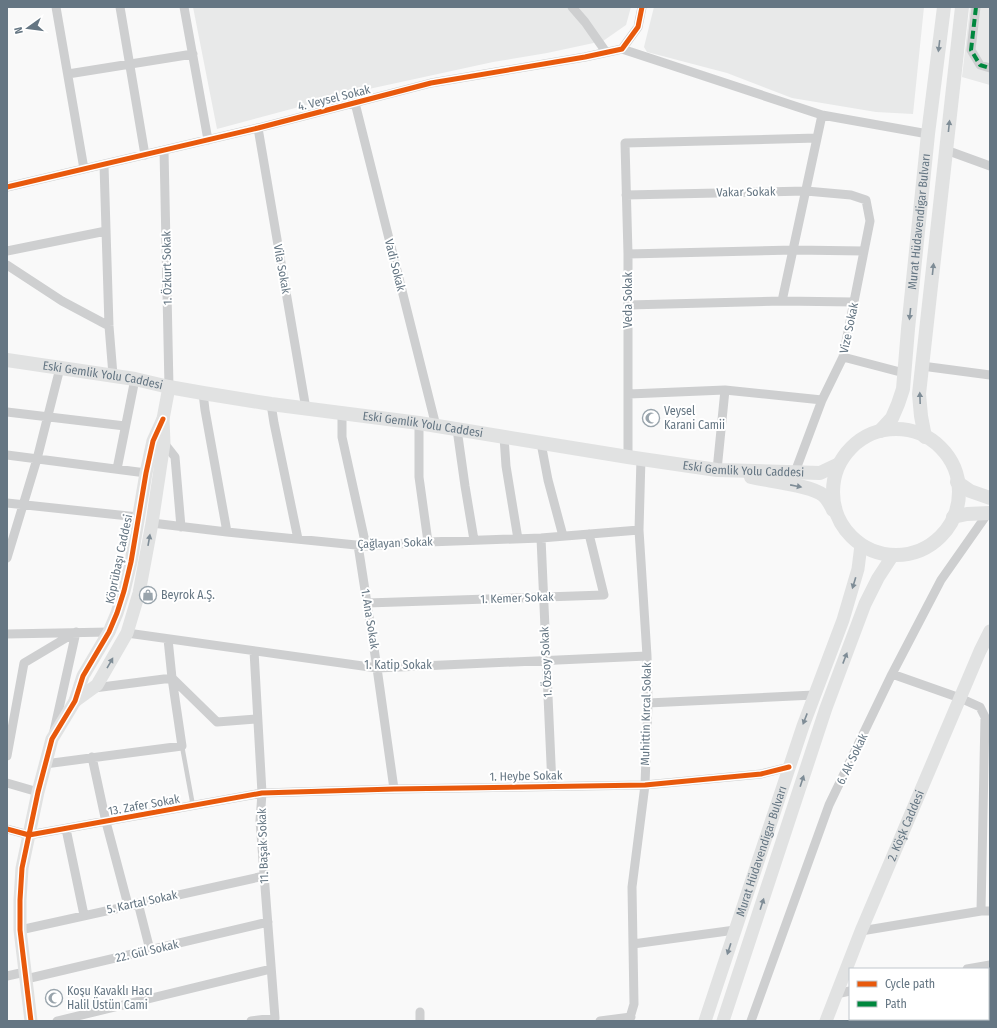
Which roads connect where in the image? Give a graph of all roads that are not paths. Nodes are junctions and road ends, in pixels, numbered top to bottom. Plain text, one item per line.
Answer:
1 (56, 7) edge
2 (120, 7) edge
3 (184, 7) edge
4 (572, 7) edge
5 (642, 7) edge
6 (944, 7) edge
7 (962, 7) edge
8 (976, 7) edge
9 (622, 49) junction
10 (606, 52) junction
11 (193, 54) junction
12 (130, 64) junction
13 (990, 68) edge
14 (68, 74) junction
15 (355, 103) junction
16 (822, 115) junction
17 (258, 128) junction
18 (928, 134) junction
19 (817, 138) junction
20 (208, 140) junction
21 (164, 150) junction
22 (946, 150) junction
23 (145, 155) junction
24 (104, 165) junction
25 (990, 166) edge
26 (84, 169) junction
27 (7, 187) edge
28 (806, 191) junction
29 (626, 194) junction
30 (866, 200) joint
31 (106, 231) junction
32 (794, 250) junction
33 (7, 251) edge
34 (864, 251) junction
35 (628, 254) junction
36 (7, 265) edge
37 (782, 302) junction
38 (854, 302) junction
39 (628, 305) junction
40 (109, 326) junction
41 (843, 357) junction
42 (7, 360) edge
43 (922, 366) junction
44 (60, 368) junction
45 (904, 373) junction
46 (113, 375) junction
47 (990, 375) edge
48 (135, 378) junction
49 (169, 387) junction
50 (725, 390) junction
51 (203, 393) junction
52 (629, 394) junction
53 (822, 400) junction
54 (271, 404) junction
55 (306, 409) junction
56 (7, 412) edge
57 (342, 414) junction
58 (47, 417) junction
59 (419, 423) junction
60 (125, 426) junction
61 (436, 426) junction
62 (457, 430) junction
63 (880, 431) junction
64 (504, 437) junction
65 (925, 437) junction
66 (159, 442) junction
67 (541, 443) junction
68 (7, 456) edge
69 (634, 458) junction
70 (36, 459) junction
71 (839, 464) junction
72 (117, 469) junction
73 (717, 470) junction
74 (795, 472) junction
75 (146, 473) junction
76 (957, 482) junction
77 (990, 498) edge
78 (7, 503) edge
79 (23, 505) junction
80 (989, 513) edge
81 (138, 517) junction
82 (953, 517) junction
83 (838, 518) junction
84 (152, 523) junction
85 (181, 527) junction
86 (639, 530) junction
87 (227, 532) junction
88 (589, 534) junction
89 (563, 536) junction
90 (541, 538) junction
91 (518, 539) junction
92 (298, 540) junction
93 (474, 540) junction
94 (9, 542) edge
95 (428, 542) junction
96 (861, 545) junction
97 (362, 546) junction
98 (893, 555) junction
99 (7, 558) edge
100 (544, 597) junction
101 (367, 603) junction
102 (990, 631) edge
103 (76, 632) junction
104 (109, 632) junction
105 (127, 633) junction
106 (7, 634) edge
107 (168, 639) junction
108 (254, 650) junction
109 (647, 656) junction
110 (546, 660) junction
111 (377, 668) junction
112 (892, 674) junction
113 (172, 678) junction
114 (94, 688) junction
115 (814, 695) junction
116 (960, 698) junction
117 (75, 701) junction
118 (648, 703) junction
119 (257, 719) junction
120 (52, 739) junction
121 (182, 746) junction
122 (7, 756) edge
123 (92, 757) junction
124 (45, 764) junction
125 (789, 767) junction
126 (7, 783) edge
127 (645, 785) junction
128 (552, 786) junction
129 (394, 788) junction
130 (38, 792) junction
131 (262, 793) junction
132 (193, 806) junction
133 (106, 822) junction
134 (7, 829) edge
135 (66, 829) junction
136 (987, 829) edge
137 (29, 835) junction
138 (264, 876) junction
139 (138, 903) junction
140 (128, 905) junction
141 (986, 911) edge
142 (84, 915) junction
143 (268, 922) junction
144 (20, 930) junction
145 (735, 930) junction
146 (861, 931) junction
147 (633, 944) junction
148 (150, 950) junction
149 (990, 965) edge
150 (973, 968) edge
151 (271, 969) junction
152 (25, 975) junction
153 (7, 976) edge
154 (849, 991) edge
155 (836, 994) junction
156 (630, 1019) edge
157 (31, 1021) edge
158 (57, 1021) edge
159 (251, 1021) edge
160 (600, 1021) edge
161 (705, 1021) edge
162 (723, 1021) edge
163 (750, 1021) edge
164 (826, 1021) edge

1 - 14 street
2 - 12 street
3 - 11 street
4 - 10 street
5 - 9 street
6 -> 18 main road, Murat Hüdavendigar Bulvarı
22 -> 7 main road, Murat Hüdavendigar Bulvarı
8 - 13 street
9 - 10 street, 4. Veysel Sokak
9 - 16 street
10 - 15 street, 4. Veysel Sokak
11 - 12 street
11 - 20 street
12 - 14 street
12 - 23 street
14 - 26 street
15 - 17 street, 4. Veysel Sokak
15 - 61 street, Vadi Sokak
16 - 18 street
16 - 19 street
17 - 20 street, 4. Veysel Sokak
17 - 55 street, Vila Sokak
18 -> 45 main road, Murat Hüdavendigar Bulvarı
19 - 28 street
19 - 29 street, Veda Sokak
20 - 21 street, 4. Veysel Sokak
21 - 23 street, 4. Veysel Sokak
21 - 49 street, 1. Özkurt Sokak
22 - 25 street
43 -> 22 main road, Murat Hüdavendigar Bulvarı
23 - 24 street, 4. Veysel Sokak
24 - 26 street, 4. Veysel Sokak
24 - 31 street
26 - 27 street, 4. Veysel Sokak
28 - 29 street, Vakar Sokak
28 - 30 street, Vakar Sokak
28 - 32 street
29 - 35 street, Veda Sokak
30 - 34 street, Vize Sokak
31 - 33 street
31 - 40 street
32 - 34 street
32 - 35 street
32 - 37 street
34 - 38 street, Vize Sokak
35 - 39 street, Veda Sokak
36 - 40 street
37 - 38 street
37 - 39 street
38 - 41 street, Vize Sokak
39 - 52 street, Veda Sokak
40 - 46 street
41 - 45 street
41 - 53 street, Vize Sokak
42 - 44 main road, Eski Gemlik Yolu Caddesi
43 - 47 street
65 -> 43 main road, Murat Hüdavendigar Bulvarı
44 - 46 main road, Eski Gemlik Yolu Caddesi
44 - 58 street
45 - 63 main road, Murat Hüdavendigar Bulvarı
46 - 48 main road, Eski Gemlik Yolu Caddesi
48 - 49 main road, Eski Gemlik Yolu Caddesi
48 - 60 street
49 - 51 main road, Eski Gemlik Yolu Caddesi
49 - 66 main road, Köprübaşı Caddesi
50 - 52 street
50 - 53 street
50 - 73 street
51 - 54 main road, Eski Gemlik Yolu Caddesi
51 - 87 street
52 - 69 street, Veda Sokak
53 - 74 street, Vize Sokak
54 - 55 main road, Eski Gemlik Yolu Caddesi
54 - 92 street
55 - 57 main road, Eski Gemlik Yolu Caddesi
56 - 58 street
57 - 59 main road, Eski Gemlik Yolu Caddesi
57 - 97 street, 1. Ana Sokak
58 - 60 street
58 - 70 street
59 - 61 main road, Eski Gemlik Yolu Caddesi
59 - 95 street
60 - 72 street
61 - 62 main road, Eski Gemlik Yolu Caddesi
62 - 64 main road, Eski Gemlik Yolu Caddesi
62 - 93 street
63 - 65 main road
63 - 71 main road
64 - 67 main road, Eski Gemlik Yolu Caddesi
64 - 91 street
65 - 76 main road
66 - 75 main road, Köprübaşı Caddesi
66 - 84 main road, Köprübaşı Caddesi
66 - 85 street
67 - 69 main road, Eski Gemlik Yolu Caddesi
67 - 89 street
68 - 70 street
69 - 73 main road, Eski Gemlik Yolu Caddesi
69 - 86 street, Muhittin Kırcal Sokak
70 - 72 street
70 - 79 street
71 - 74 main road, Eski Gemlik Yolu Caddesi
71 - 83 main road
72 - 75 street
73 - 74 main road, Eski Gemlik Yolu Caddesi
73 -> 83 main road
75 - 81 main road, Köprübaşı Caddesi
76 - 77 main road
76 - 82 main road
78 - 79 street
79 - 81 street
79 - 94 street
80 - 82 main road
80 - 112 street, 6. Ak Sokak
81 - 104 main road, Köprübaşı Caddesi
82 - 98 main road
83 - 96 main road
84 - 85 street, Çağlayan Sokak
105 -> 84 main road, Köprübaşı Caddesi
85 - 87 street, Çağlayan Sokak
86 - 88 street, Çağlayan Sokak
86 - 109 street, Muhittin Kırcal Sokak
87 - 92 street, Çağlayan Sokak
88 - 89 street, Çağlayan Sokak
88 - 100 street, 1. Kemer Sokak
89 - 90 street, Çağlayan Sokak
90 - 91 street, Çağlayan Sokak
90 - 100 street, 1. Özsoy Sokak
91 - 93 street, Çağlayan Sokak
92 - 97 street, Çağlayan Sokak
93 - 95 street, Çağlayan Sokak
94 - 99 street
95 - 97 street, Çağlayan Sokak
96 - 98 main road
96 -> 115 main road, Murat Hüdavendigar Bulvarı
97 - 101 street, 1. Ana Sokak
162 -> 98 main road, Murat Hüdavendigar Bulvarı
100 - 101 street, 1. Kemer Sokak
100 - 110 street, 1. Özsoy Sokak
101 - 111 street, 1. Ana Sokak
102 - 116 main road, 2. Köşk Caddesi
103 - 104 street
103 - 106 street
103 - 120 street
103 - 122 street
104 - 117 main road, Köprübaşı Caddesi
105 - 107 street, 1. Katip Sokak
114 -> 105 main road, Köprübaşı Caddesi
107 - 108 street, 1. Katip Sokak
107 - 113 street
108 - 111 street, 1. Katip Sokak
108 - 119 street, 11. Başak Sokak
109 - 110 street, 1. Katip Sokak
109 - 118 street, Muhittin Kırcal Sokak
110 - 111 street, 1. Katip Sokak
110 - 128 street, 1. Özsoy Sokak
111 - 129 street, 1. Ana Sokak
112 - 116 street
112 - 163 street, 6. Ak Sokak
113 - 114 street
113 - 119 street
113 - 121 street
114 - 117 main road, Köprübaşı Caddesi
115 - 118 street
115 -> 125 main road, Murat Hüdavendigar Bulvarı
116 - 136 street
116 - 146 main road, 2. Köşk Caddesi
117 - 120 main road, Köprübaşı Caddesi
118 - 127 street, Muhittin Kırcal Sokak
119 - 131 street, 11. Başak Sokak
120 - 124 main road, Köprübaşı Caddesi
121 - 123 street
121 - 132 lane
123 - 124 street
123 - 133 street
124 - 130 main road, Köprübaşı Caddesi
125 - 127 street, 1. Heybe Sokak
125 - 145 main road, Murat Hüdavendigar Bulvarı
126 - 130 street
127 - 128 street, 1. Heybe Sokak
127 - 147 street, Muhittin Kırcal Sokak
128 - 129 street, 1. Heybe Sokak
129 - 131 street, 1. Heybe Sokak
130 - 137 main road, Köprübaşı Caddesi
131 - 132 street, 13. Zafer Sokak
131 - 138 street, 11. Başak Sokak
132 - 133 street, 13. Zafer Sokak
133 - 135 street, 13. Zafer Sokak
133 - 140 street
134 - 137 street
135 - 137 street, 13. Zafer Sokak
135 - 142 street
136 - 141 street
137 - 144 main road, Köprübaşı Caddesi
138 - 139 street, 5. Kartal Sokak
138 - 143 street, 11. Başak Sokak
139 - 140 street, 5. Kartal Sokak
139 - 148 street
140 - 142 street, 5. Kartal Sokak
141 - 146 street
142 - 144 street, 5. Kartal Sokak
143 - 148 street, 22. Gül Sokak
143 - 151 street, 11. Başak Sokak
144 - 152 main road, Köprübaşı Caddesi
145 - 147 street
145 -> 161 main road, Murat Hüdavendigar Bulvarı
146 - 155 main road, 2. Köşk Caddesi
147 - 156 street, Muhittin Kırcal Sokak
148 - 152 street, 22. Gül Sokak
149 - 150 street
151 - 158 street
151 - 159 street, 11. Başak Sokak
152 - 153 street, 22. Gül Sokak
152 - 157 main road, Köprübaşı Caddesi
154 - 155 street
155 - 164 main road, 2. Köşk Caddesi
156 - 160 street

